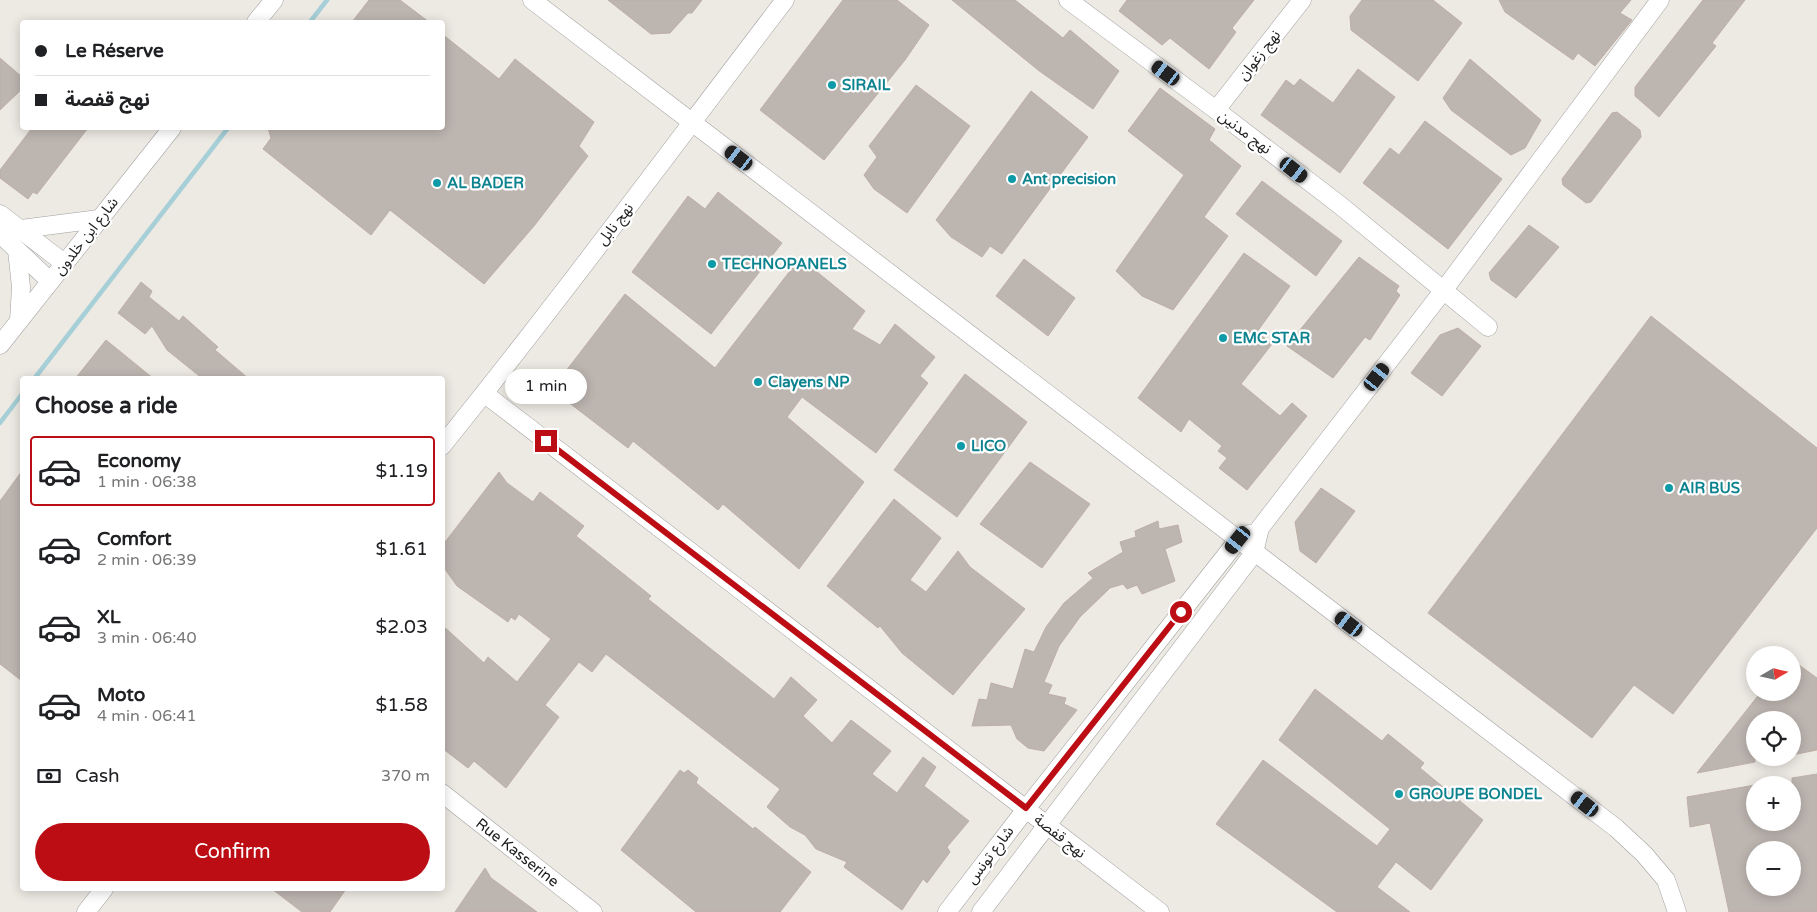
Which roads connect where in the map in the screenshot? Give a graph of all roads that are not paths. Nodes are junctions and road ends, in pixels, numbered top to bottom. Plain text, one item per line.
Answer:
1 (274, 0) edge
2 (532, 0) edge
3 (785, 0) edge
4 (1068, 0) edge
5 (1302, 0) edge
6 (1660, 0) edge
7 (258, 20) edge
8 (1216, 110) junction
9 (693, 123) junction
10 (170, 130) edge
11 (0, 214) edge
12 (99, 220) junction
13 (21, 229) junction
14 (0, 234) edge
15 (18, 250) junction
16 (64, 263) junction
17 (50, 281) junction
18 (1443, 291) junction
19 (19, 321) junction
20 (1488, 327) dead end
21 (0, 345) edge
22 (485, 394) junction
23 (445, 442) edge
24 (1260, 528) junction
25 (1238, 540) junction
26 (1254, 553) junction
27 (445, 795) edge
28 (1026, 808) junction
29 (1046, 826) junction
30 (102, 891) edge
31 (86, 912) edge
32 (593, 912) edge
33 (947, 912) edge
34 (981, 912) edge
35 (1160, 912) edge
36 (1676, 912) edge

1 - 7 street
2 - 9 street
3 - 9 street, نهج نابل
4 - 8 street, نهج مدنين
5 - 8 street, نهج زغوان
6 - 18 street
8 - 18 street, نهج مدنين
9 - 22 street, نهج نابل
9 - 25 street
10 - 12 street, شارع ابن خلدون
11 - 13 street
12 - 13 street
12 - 16 street, شارع ابن خلدون
13 - 16 street
14 - 15 street
15 - 17 street
15 - 19 street
16 - 17 street, شارع ابن خلدون
17 - 19 street, شارع ابن خلدون
18 - 20 street, نهج مدنين
18 - 24 street
19 - 21 street, شارع ابن خلدون
22 - 23 street, نهج نابل
22 - 28 street, نهج قفصة
24 - 25 street
24 - 26 street
25 - 26 street
25 - 28 street, شارع تونس
26 - 29 street, شارع تونس
26 - 36 street
27 - 32 street, Rue Kasserine
28 - 29 street, نهج قفصة
28 - 33 street, شارع تونس
29 - 34 street, شارع تونس
29 - 35 street, نهج قفصة
30 - 31 street

